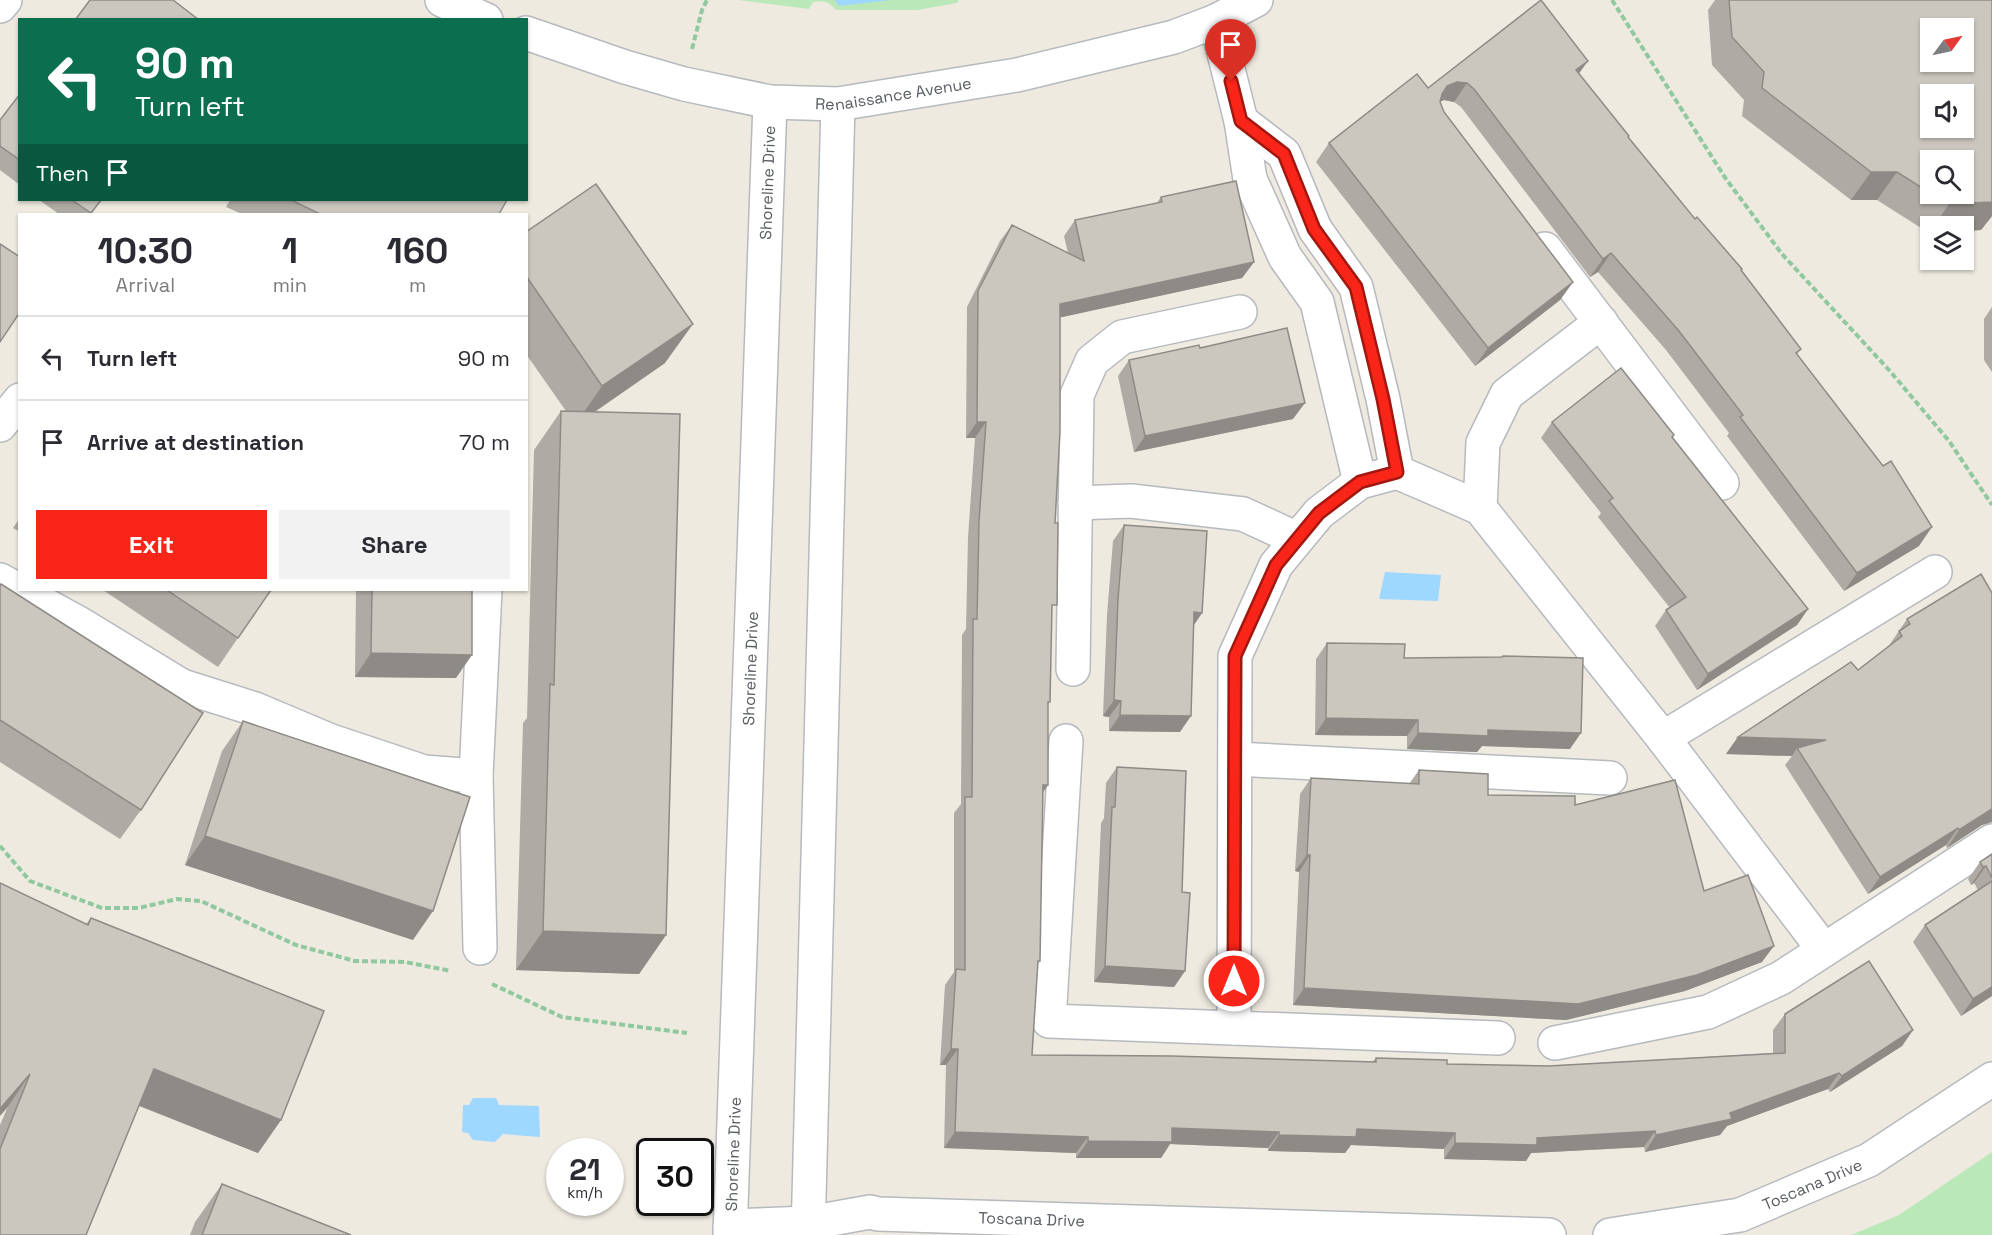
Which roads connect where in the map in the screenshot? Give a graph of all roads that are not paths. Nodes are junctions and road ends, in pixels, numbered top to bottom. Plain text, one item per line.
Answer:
1 (5, 0) edge
2 (442, 0) edge
3 (1256, 0) edge
4 (0, 6) edge
5 (482, 18) edge
6 (1216, 21) junction
7 (528, 34) edge
8 (770, 102) junction
9 (838, 104) junction
10 (1241, 121) junction
11 (1530, 230) edge
12 (1240, 312) dead end
13 (1601, 322) junction
14 (18, 402) edge
15 (0, 425) edge
16 (1397, 472) junction
17 (1360, 482) junction
18 (1722, 483) dead end
19 (1075, 503) junction
20 (1480, 508) junction
21 (1297, 539) junction
22 (1935, 572) dead end
23 (0, 580) edge
24 (18, 590) edge
25 (20, 591) edge
26 (485, 591) edge
27 (1073, 669) dead end
28 (1663, 738) junction
29 (1066, 741) dead end
30 (1235, 759) junction
31 (476, 776) junction
32 (1610, 778) dead end
33 (1992, 841) edge
34 (1824, 950) junction
35 (474, 967) road end
36 (1234, 1028) junction
37 (1497, 1038) dead end
38 (1556, 1043) dead end
39 (1992, 1079) edge
40 (809, 1229) edge
41 (730, 1231) edge
42 (1549, 1235) edge
43 (1610, 1235) edge

1 - 4 street
2 - 5 street
3 - 6 street, Renaissance Avenue
6 - 9 street, Renaissance Avenue
6 - 10 street
7 - 8 street, Renaissance Avenue
8 - 9 street, Renaissance Avenue
8 - 41 street, Shoreline Drive
9 - 40 street
10 - 16 street
10 - 17 street
11 - 13 street
12 - 19 street
13 - 18 street
13 - 20 street
14 - 15 street
16 - 17 street
16 - 20 street
17 - 21 street
19 - 21 street
19 - 27 street
20 - 28 street
21 - 30 street
22 - 28 street
23 - 24 street
25 - 31 street
26 - 31 street
28 - 34 street
29 - 36 street
30 - 32 street
30 - 36 street
31 - 35 street
33 - 34 street
34 - 38 street
36 - 37 street
39 - 43 street, Toscana Drive
40 - 41 street, Toscana Drive
40 - 42 street, Toscana Drive

